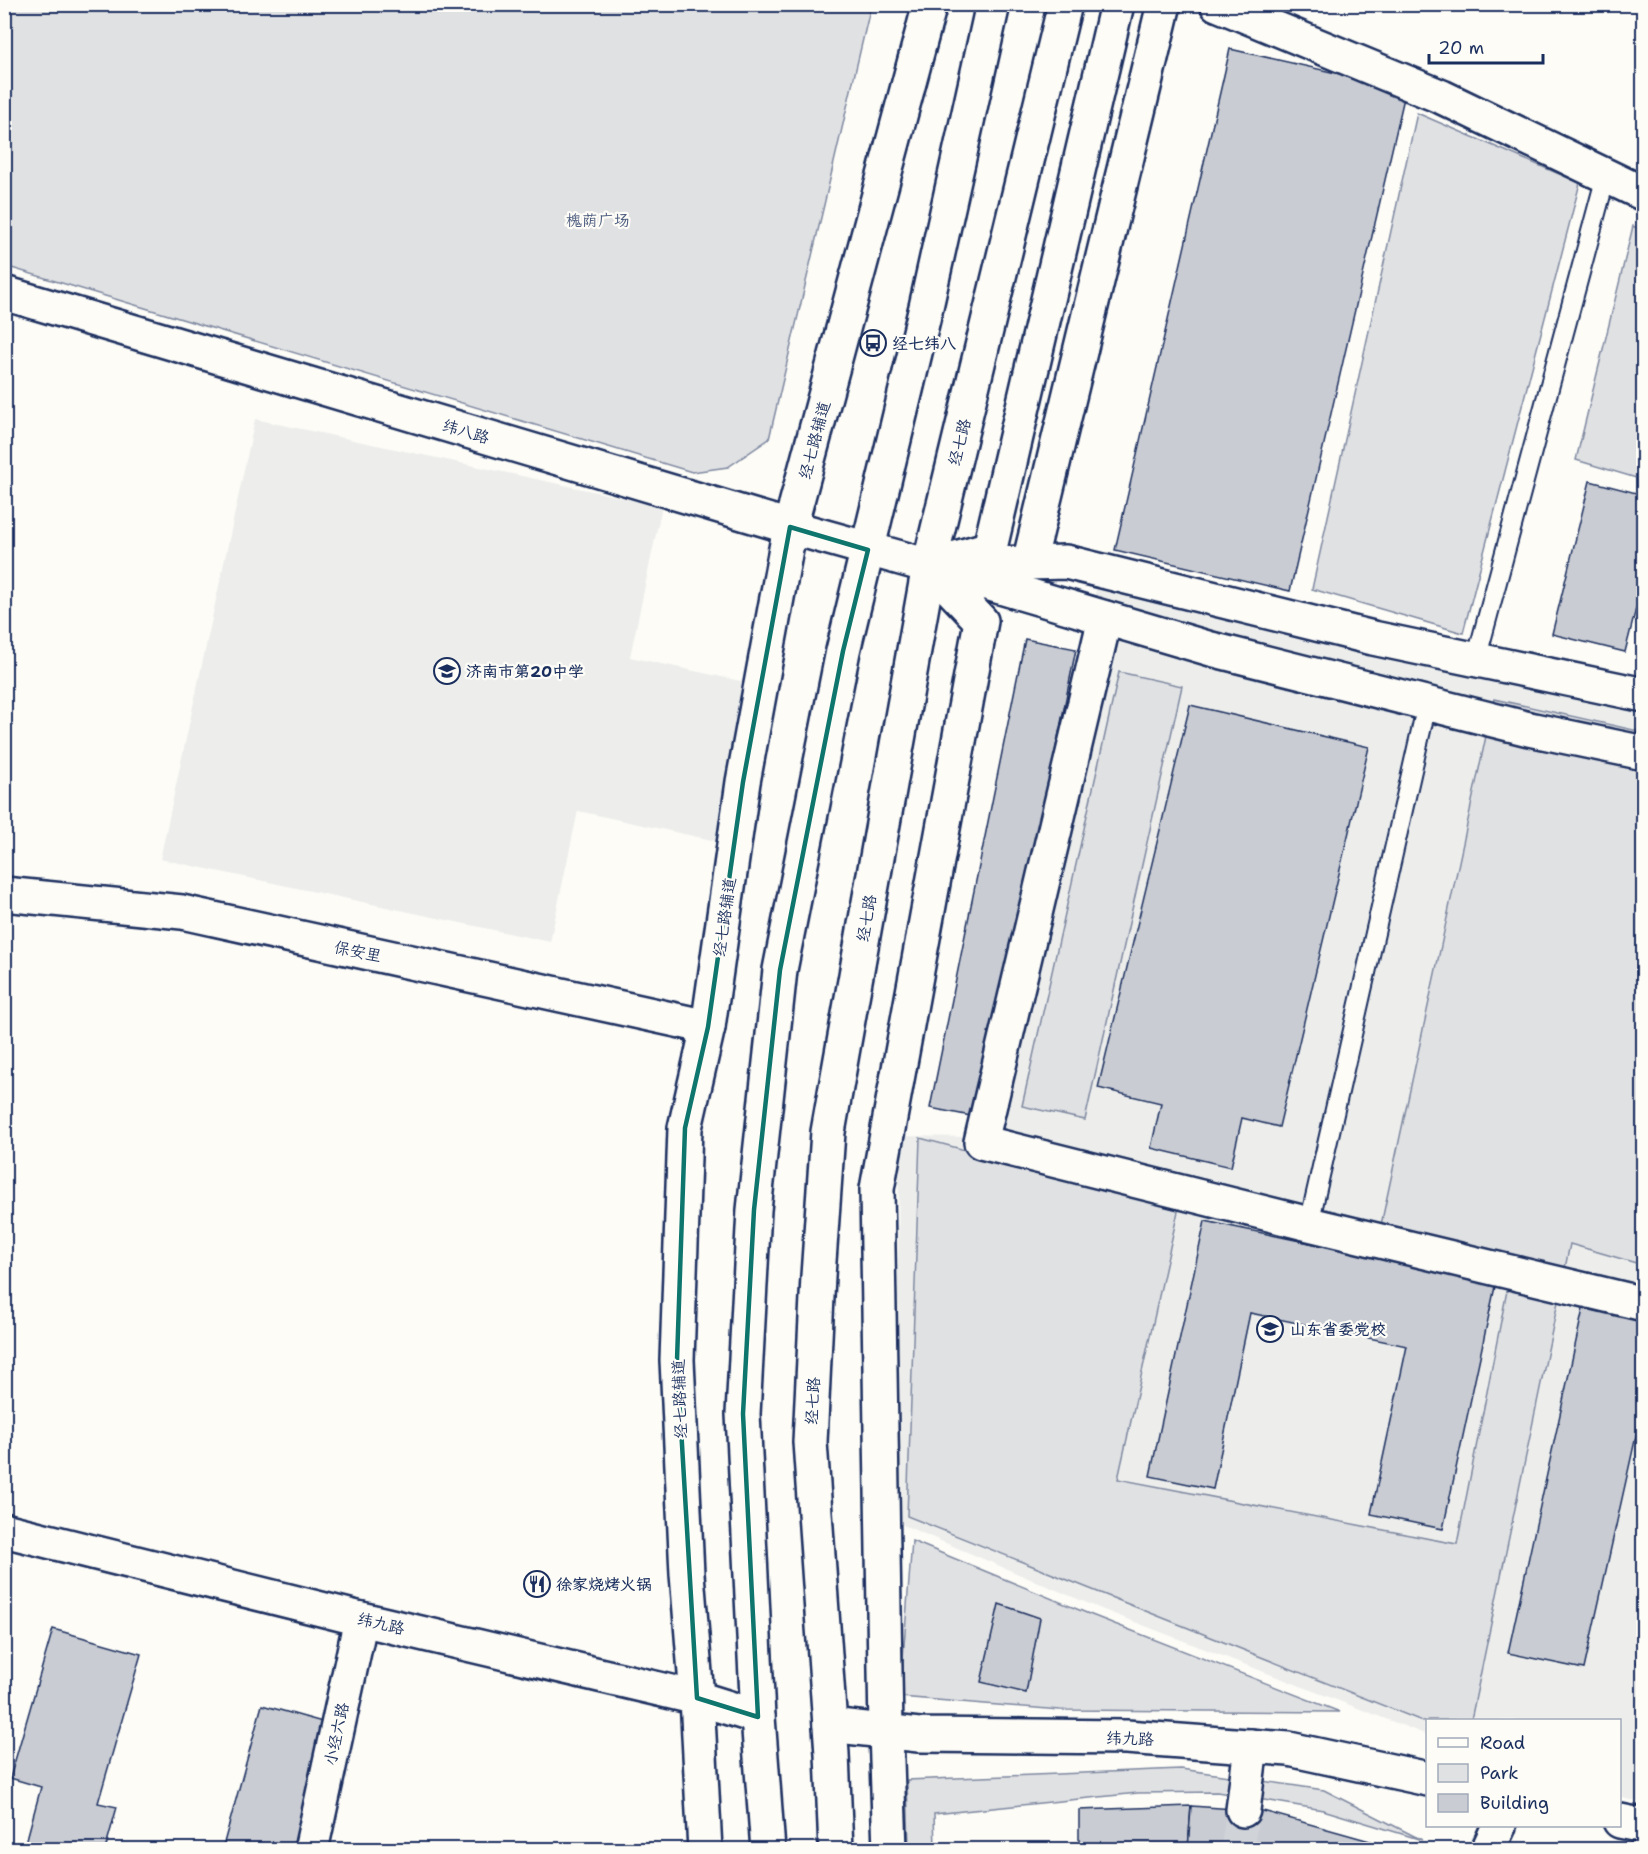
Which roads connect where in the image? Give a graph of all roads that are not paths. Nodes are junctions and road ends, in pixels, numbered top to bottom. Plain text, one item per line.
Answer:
1 (930, 4) edge
2 (993, 4) edge
3 (1065, 4) edge
4 (1117, 4) edge
5 (1164, 4) edge
6 (1217, 4) edge
7 (1606, 176) junction
8 (1644, 194) edge
9 (4, 293) edge
10 (790, 528) junction
11 (868, 550) junction
12 (1029, 563) junction
13 (929, 566) junction
14 (1105, 618) junction
15 (1476, 660) junction
16 (1644, 695) edge
17 (1427, 704) junction
18 (1644, 753) edge
19 (4, 894) edge
20 (708, 1027) junction
21 (1309, 1224) junction
22 (1644, 1304) edge
23 (4, 1530) edge
24 (361, 1618) junction
25 (697, 1698) junction
26 (758, 1717) junction
27 (830, 1725) junction
28 (886, 1731) junction
29 (1251, 1746) junction
30 (1426, 1779) edge
31 (1243, 1810) tunnel mouth
32 (1621, 1821) edge
33 (1644, 1823) edge
34 (1499, 1827) edge
35 (310, 1850) edge
36 (705, 1850) edge
37 (768, 1850) edge
38 (836, 1850) edge
39 (890, 1850) edge
40 (1488, 1850) edge

1 - 10 street, 经七路辅道
2 - 11 street
3 - 13 street, 经七路
4 - 13 street
5 - 12 street
6 - 7 street
7 - 8 street
7 - 15 lane
9 - 10 street, 纬八路
10 - 11 street, 纬八路
10 - 20 street, 经七路辅道
11 - 13 street, 纬八路
11 - 26 street
12 - 13 street
12 - 15 street
13 - 14 street
13 - 27 street, 经七路
13 - 28 street
14 - 17 street
14 - 21 street
15 - 16 street
17 - 18 street
17 - 21 lane
19 - 20 street, 保安里
20 - 25 street, 经七路辅道
21 - 22 street
23 - 24 street, 纬九路
24 - 25 street, 纬九路
24 - 35 street, 小经六路
25 - 26 street, 纬九路
25 - 36 street, 经七路辅道
26 - 37 street
27 - 28 street, 纬九路
27 - 38 street, 经七路
28 - 29 street, 纬九路
28 - 39 street
29 - 30 street, 纬九路
29 - 31 street
32 - 33 street
34 - 40 street

